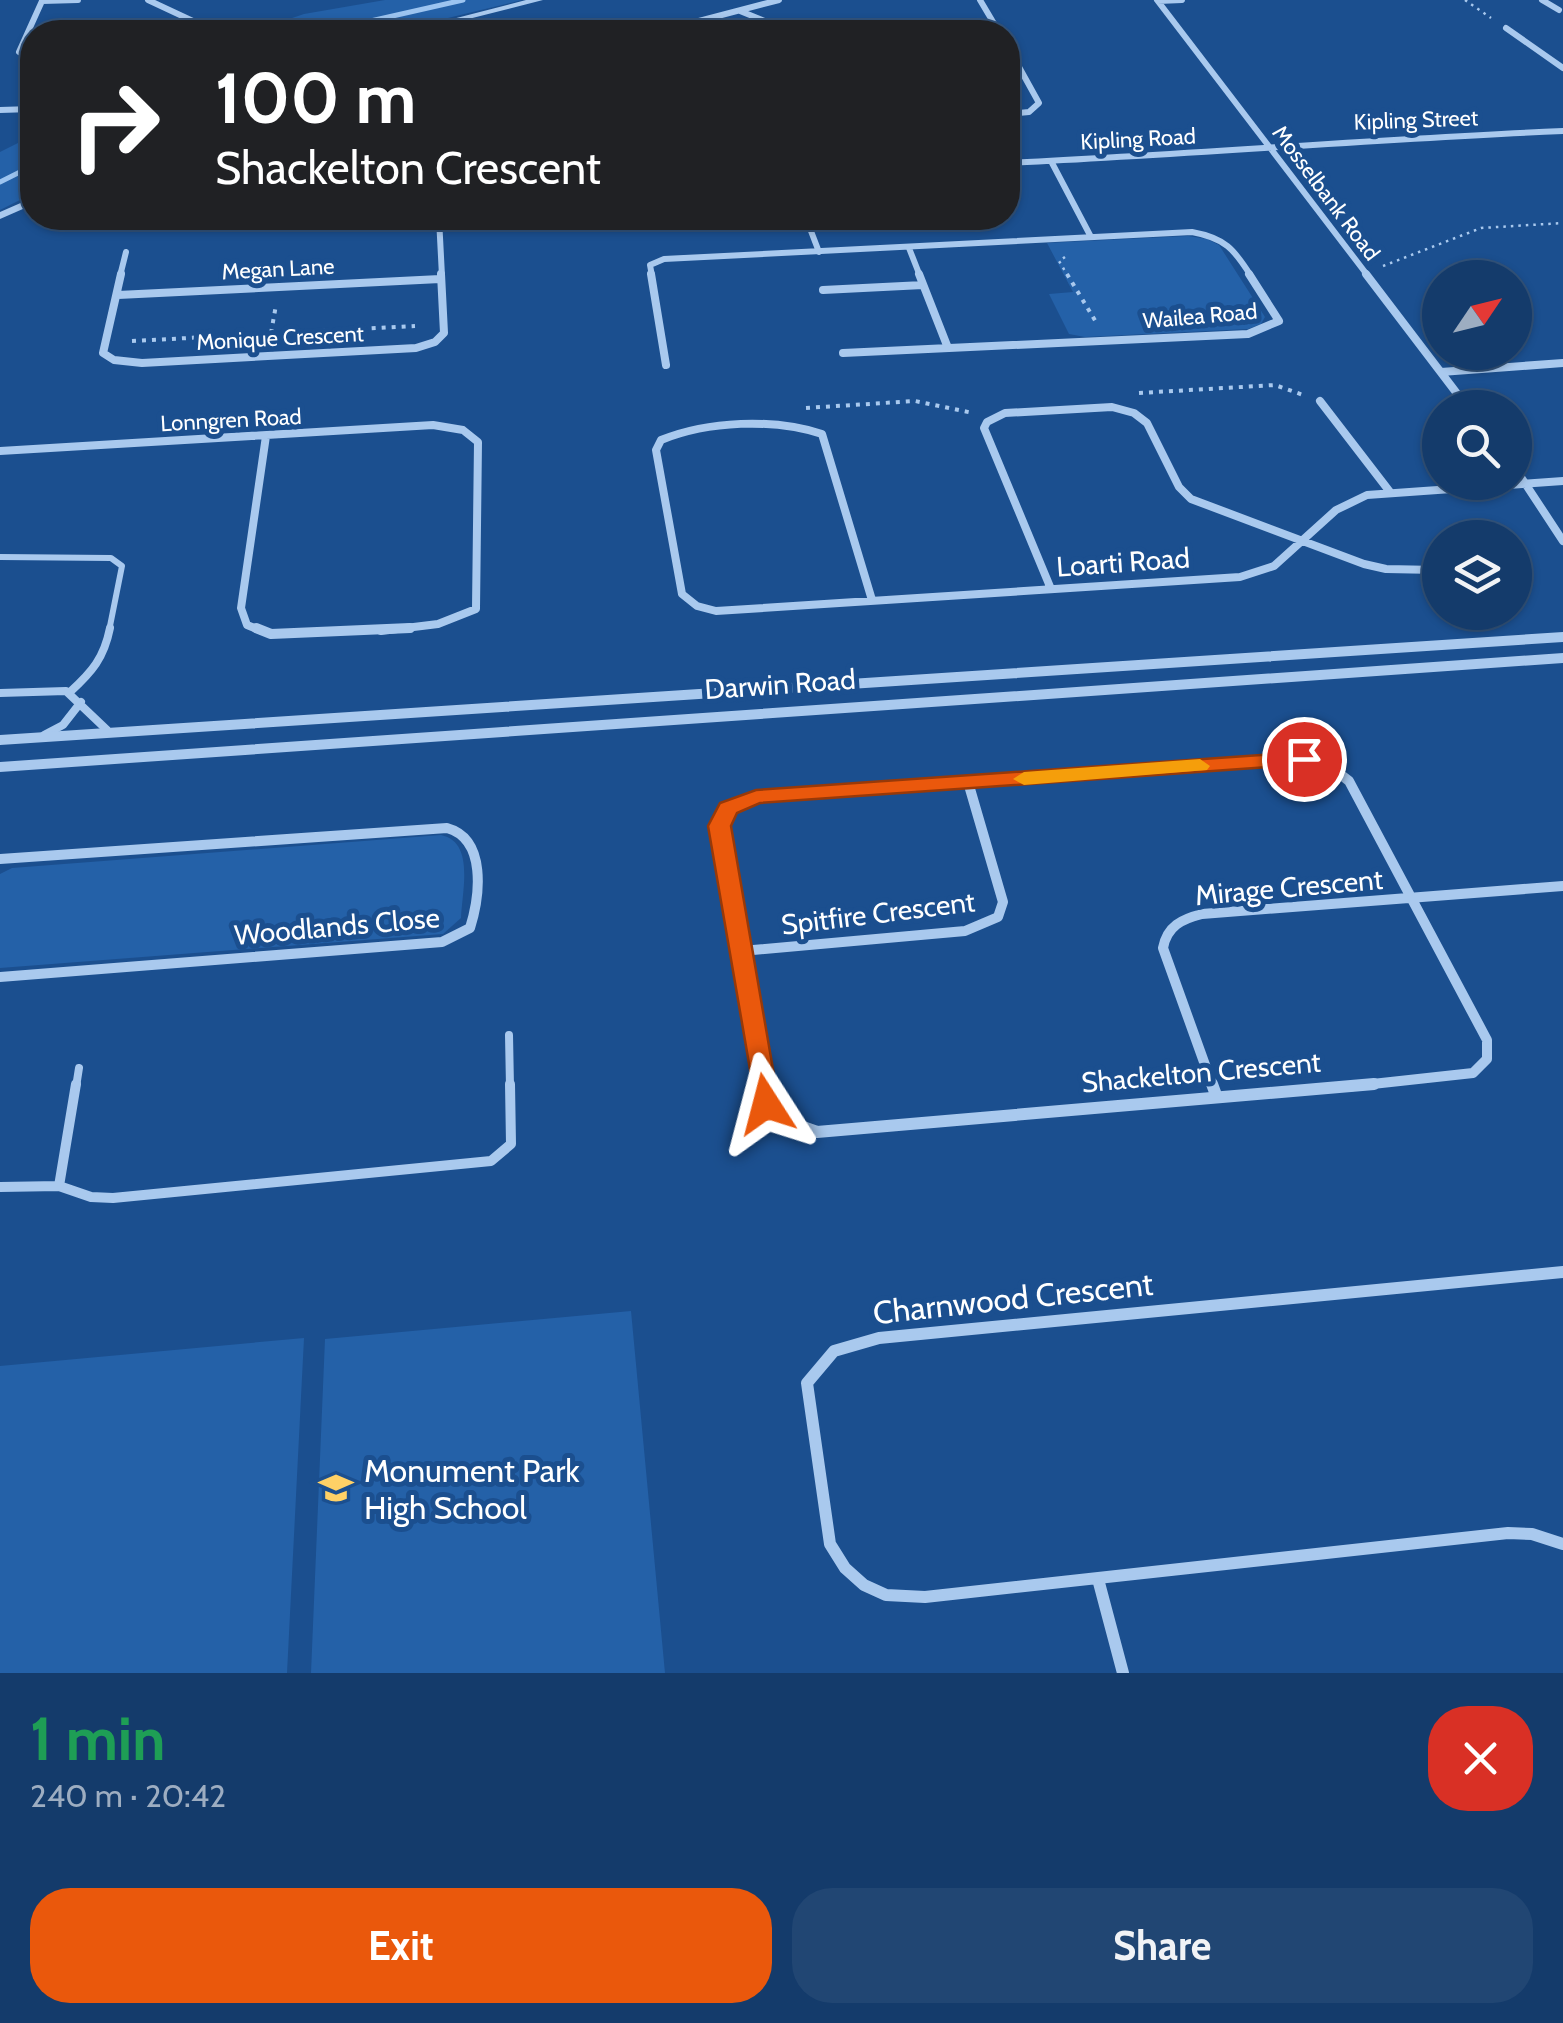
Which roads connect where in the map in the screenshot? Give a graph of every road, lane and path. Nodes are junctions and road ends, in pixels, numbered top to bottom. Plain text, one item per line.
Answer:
1 (78, 0) edge
2 (148, 0) edge
3 (538, 0) edge
4 (779, 0) edge
5 (1157, 0) edge
6 (1182, 0) edge
7 (1465, 0) edge
8 (1542, 0) edge
9 (42, 1) edge
10 (740, 10) junction
11 (1559, 10) dead end
12 (192, 20) edge
13 (456, 20) edge
14 (702, 20) edge
15 (764, 20) edge
16 (1506, 28) joint
17 (1563, 68) edge
18 (1020, 69) edge
19 (1020, 113) edge
20 (1563, 131) edge
21 (1271, 150) junction
22 (1050, 162) junction
23 (1020, 163) edge
24 (1563, 223) edge
25 (439, 230) edge
26 (811, 230) edge
27 (1092, 237) junction
28 (909, 248) junction
29 (126, 252) dead end
30 (819, 252) junction
31 (1364, 271) junction
32 (440, 279) junction
33 (923, 285) junction
34 (279, 287) junction
35 (822, 290) dead end
36 (118, 296) junction
37 (444, 325) junction
38 (271, 333) junction
39 (1108, 341) junction
40 (104, 342) junction
41 (948, 348) junction
42 (843, 353) dead end
43 (267, 356) junction
44 (1563, 363) edge
45 (666, 365) dead end
46 (1441, 372) junction
47 (1454, 390) edge
48 (1320, 400) joint
49 (1112, 407) junction
50 (266, 436) junction
51 (0, 451) edge
52 (1563, 481) edge
53 (1532, 483) edge
54 (1422, 490) edge
55 (1390, 492) junction
56 (1532, 492) edge
57 (1562, 535) edge
58 (1304, 542) junction
59 (0, 557) edge
60 (1422, 569) edge
61 (1051, 589) junction
62 (872, 600) junction
63 (1563, 637) edge
64 (1563, 658) edge
65 (70, 692) junction
66 (0, 693) edge
67 (81, 702) junction
68 (128, 734) junction
69 (34, 739) junction
70 (0, 740) edge
71 (0, 767) edge
72 (968, 782) junction
73 (0, 859) edge
74 (1563, 886) edge
75 (1412, 898) junction
76 (742, 951) junction
77 (0, 977) edge
78 (509, 1034) dead end
79 (79, 1068) dead end
80 (1216, 1095) junction
81 (0, 1186) edge
82 (60, 1186) junction
83 (1563, 1272) edge
84 (1563, 1544) edge
85 (1098, 1579) junction
86 (1123, 1673) edge

1 - 9 street
2 - 12 street
3 - 13 street
4 - 10 street
5 - 6 street
5 - 21 street, Mosselbank Road
7 - 16 path
8 - 11 street
10 - 14 street
10 - 15 street
16 - 17 street
18 - 19 street
20 - 21 street, Kipling Street
21 - 22 street, Kipling Road
21 - 31 street, Mosselbank Road
22 - 23 street, Kipling Road
22 - 27 street
24 - 31 path
25 - 32 street
26 - 30 street
27 - 28 street
27 - 39 path
27 - 39 street, Wailea Road
28 - 30 street
28 - 33 street
29 - 36 street
30 - 45 street
31 - 46 street, Mosselbank Road
32 - 34 street, Megan Lane
32 - 37 street
33 - 35 street
33 - 41 street
34 - 36 street, Megan Lane
34 - 38 path
36 - 40 street
37 - 38 path
37 - 43 street, Monique Crescent
38 - 40 path
38 - 43 path
39 - 41 street, Wailea Road
40 - 43 street, Monique Crescent
41 - 42 street, Wailea Road
44 - 46 street
46 - 47 street, Mosselbank Road
48 - 49 path
48 - 55 street
49 - 58 street
49 - 61 street
50 - 50 street, Lonngren Road
50 - 51 street, Lonngren Road
52 - 53 street, Loarti Road
54 - 55 street, Loarti Road
55 - 58 street, Loarti Road
56 - 57 street
58 - 60 street
58 - 61 street, Loarti Road
59 - 65 lane
61 - 62 street, Loarti Road
62 - 62 street, Loarti Road
63 - 68 street, Darwin Road
64 - 71 street, Darwin Road
65 - 66 lane
65 - 67 lane
67 - 68 lane
67 - 69 lane
68 - 69 street, Darwin Road
69 - 70 street, Darwin Road
72 - 75 street, Shackelton Crescent
72 - 76 street, Shackelton Crescent
72 - 76 street, Spitfire Crescent
73 - 77 street, Woodlands Close
74 - 75 street
75 - 80 street, Mirage Crescent
75 - 80 street, Shackelton Crescent
76 - 80 street, Shackelton Crescent
78 - 82 lane
79 - 82 lane
81 - 82 lane
83 - 85 street, Charnwood Crescent
84 - 85 street, Charnwood Crescent
85 - 86 street

